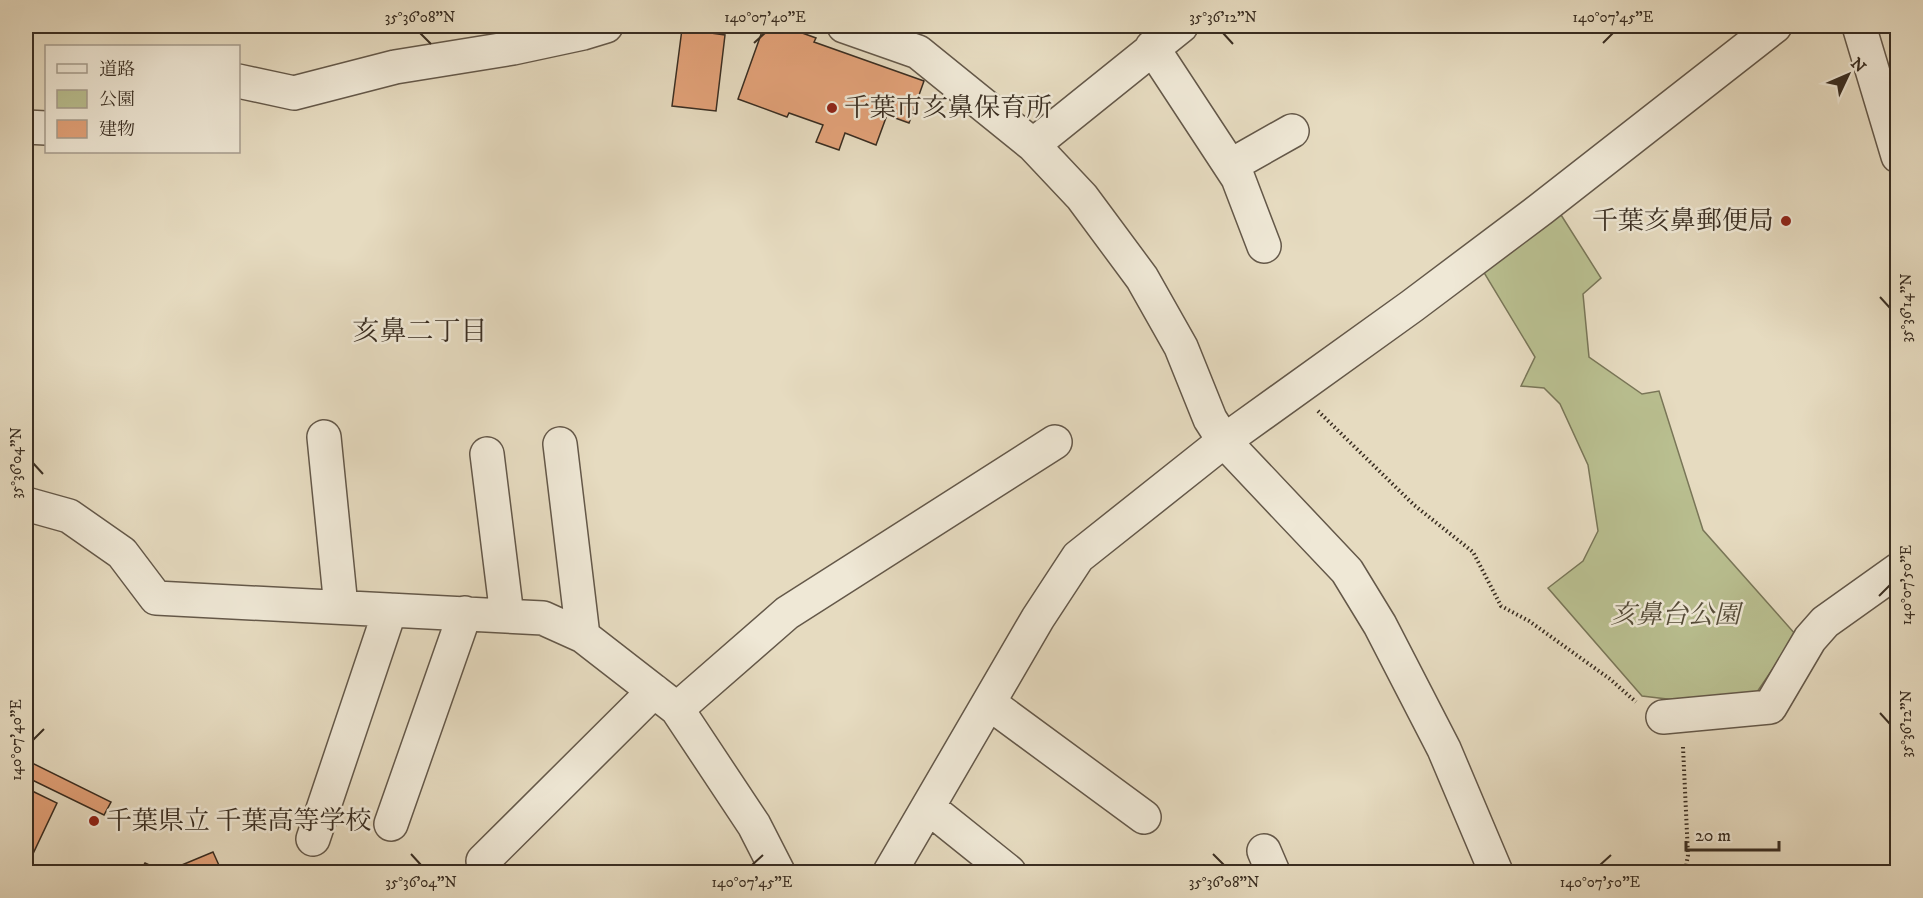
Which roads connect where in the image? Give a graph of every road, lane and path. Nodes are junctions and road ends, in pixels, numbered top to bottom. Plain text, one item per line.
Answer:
1 (606, 26) edge
2 (844, 26) edge
3 (1181, 26) edge
4 (1776, 26) edge
5 (1859, 26) edge
6 (1152, 47) junction
7 (240, 81) edge
8 (26, 127) edge
9 (45, 128) edge
10 (1292, 131) dead end
11 (1033, 146) junction
12 (1898, 156) edge
13 (1230, 166) junction
14 (1264, 246) dead end
15 (1297, 389) junction
16 (324, 437) dead end
17 (1224, 441) junction
18 (1055, 442) dead end
19 (560, 444) dead end
20 (487, 454) dead end
21 (26, 504) edge
22 (1898, 570) edge
23 (341, 607) junction
24 (390, 610) junction
25 (465, 613) junction
26 (507, 616) junction
27 (583, 636) junction
28 (665, 700) junction
29 (989, 703) junction
30 (1663, 717) junction
31 (928, 807) junction
32 (1144, 817) dead end
33 (391, 824) dead end
34 (313, 839) dead end
35 (483, 861) dead end
36 (778, 873) edge
37 (890, 873) edge
38 (1009, 873) edge
39 (1496, 873) edge
40 (1685, 873) edge

1 - 7 street
2 - 11 street
3 - 6 street
4 - 15 street
5 - 12 street
6 - 11 street
6 - 13 street
8 - 9 street
10 - 13 street
11 - 17 street
13 - 14 street
15 - 17 street
15 - 30 path
16 - 23 street
17 - 29 street
17 - 39 street
18 - 28 street
19 - 27 street
20 - 26 street
21 - 23 street
22 - 30 street
23 - 24 street
24 - 25 street
24 - 34 street
25 - 26 street
25 - 33 street
26 - 27 street
27 - 28 street
28 - 35 street
28 - 36 street
29 - 31 street
29 - 32 street
30 - 40 path
31 - 37 street
31 - 38 street

